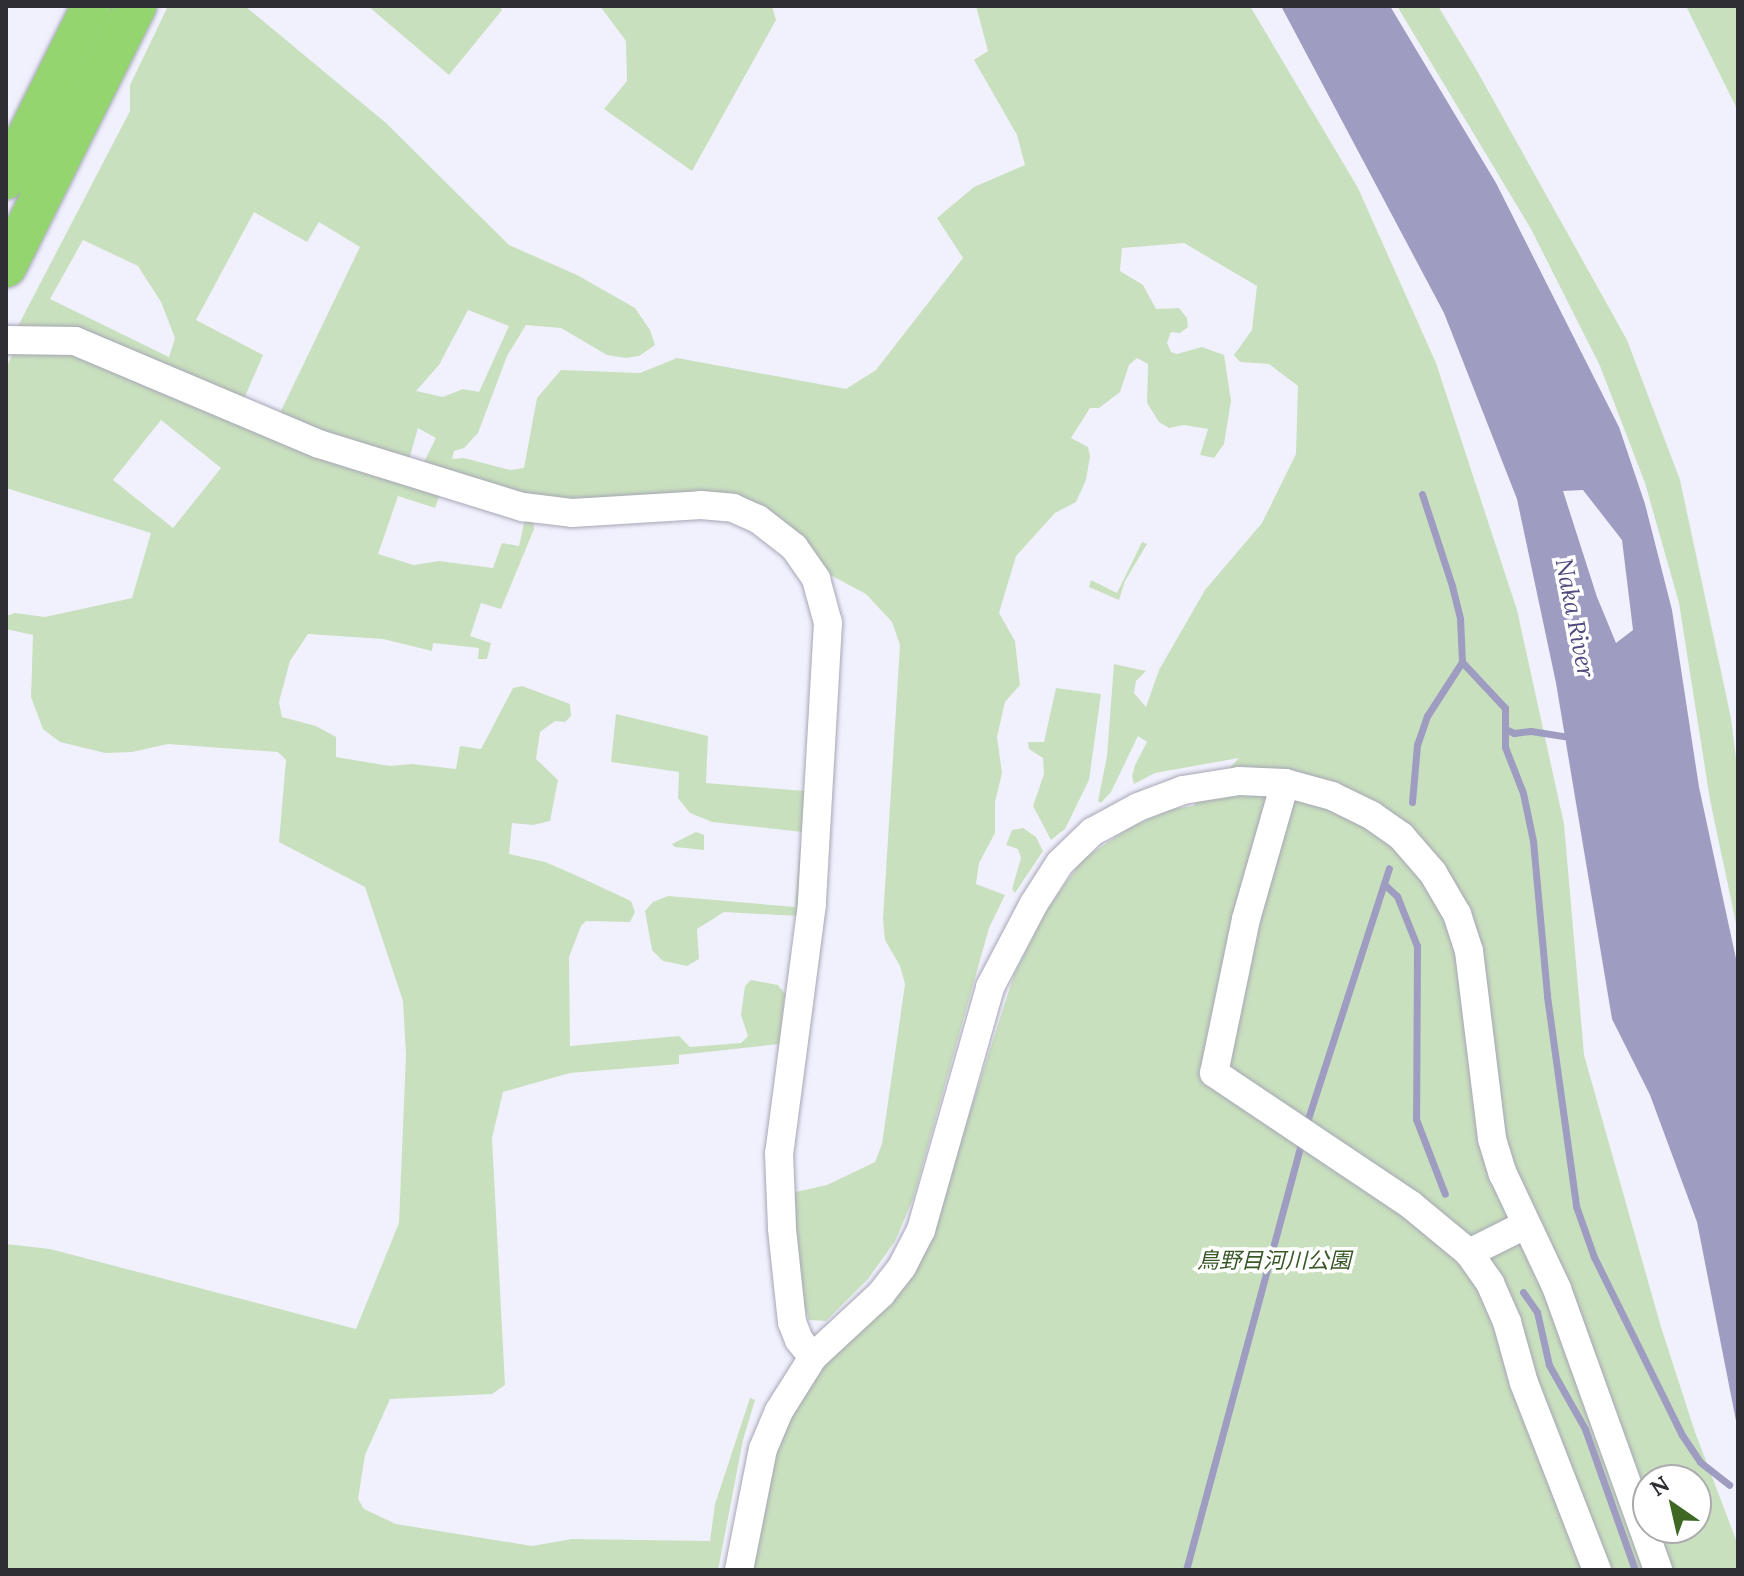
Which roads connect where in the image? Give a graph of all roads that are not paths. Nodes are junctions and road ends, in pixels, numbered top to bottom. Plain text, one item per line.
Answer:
1 (92, 6) edge
2 (136, 6) edge
3 (6, 179) edge
4 (6, 267) edge
5 (6, 340) edge
6 (1285, 783) junction
7 (1525, 1225) junction
8 (1469, 1253) junction
9 (813, 1357) junction
10 (739, 1570) edge
11 (1597, 1570) edge
12 (1658, 1570) edge

1 - 3 highway
2 - 4 highway
5 - 9 street
6 - 7 street
6 - 8 street
6 - 9 street
7 - 8 street
7 - 12 street
8 - 11 street
9 - 10 street

